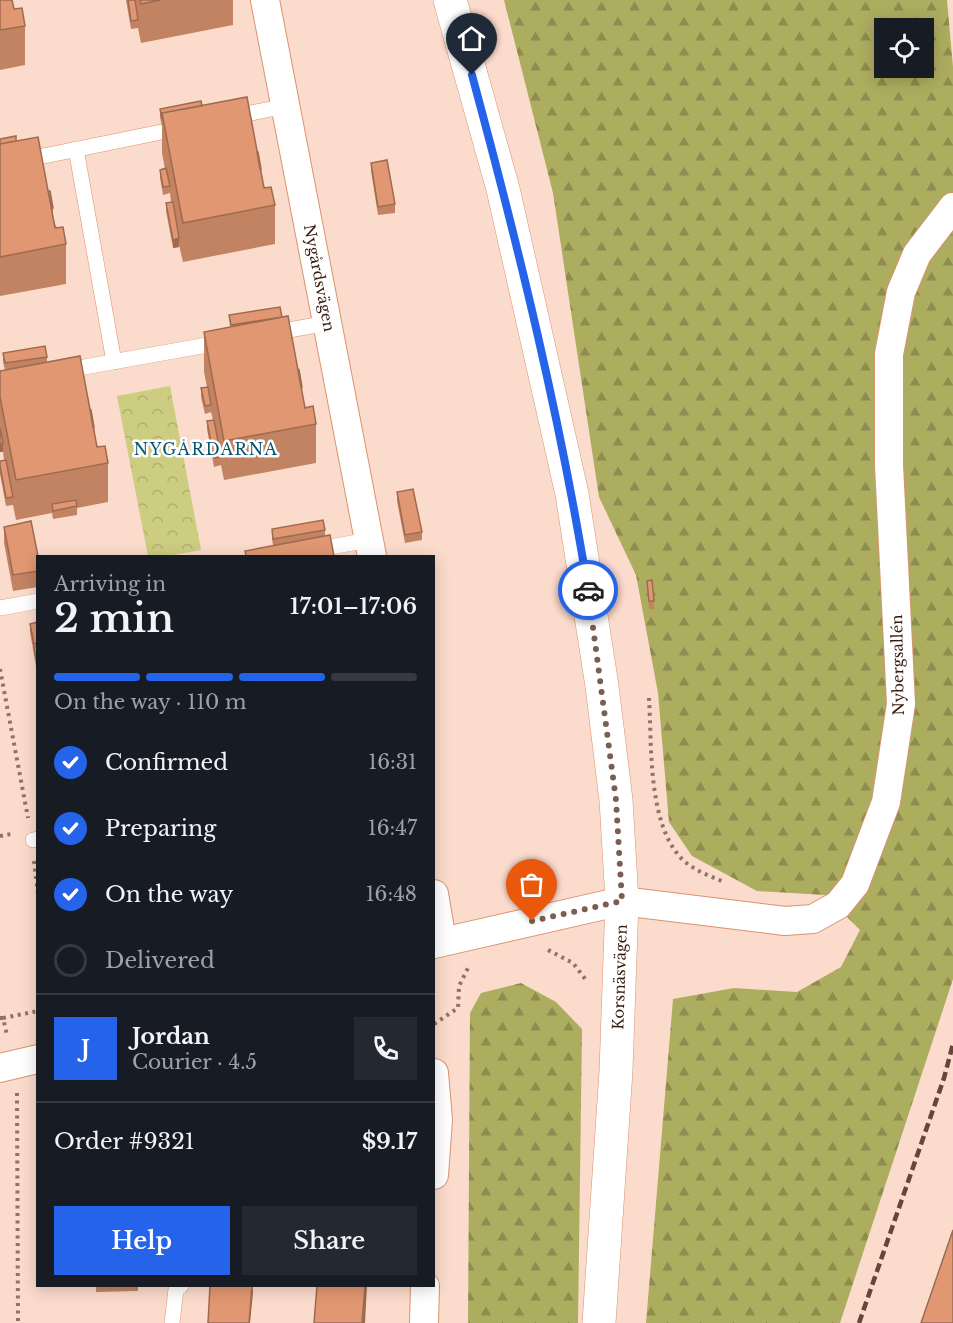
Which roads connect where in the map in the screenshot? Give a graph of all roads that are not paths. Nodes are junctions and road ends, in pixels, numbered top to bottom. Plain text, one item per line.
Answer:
1 (265, 0) edge
2 (450, 0) edge
3 (286, 106) junction
4 (216, 120) edge
5 (193, 125) edge
6 (76, 149) junction
7 (0, 165) edge
8 (953, 207) edge
9 (328, 323) junction
10 (260, 335) edge
11 (238, 339) edge
12 (114, 362) junction
13 (45, 374) edge
14 (371, 548) edge
15 (291, 555) edge
16 (36, 601) edge
17 (0, 608) edge
18 (622, 901) junction
19 (435, 906) edge
20 (438, 943) edge
21 (435, 1085) edge
22 (435, 1161) edge
23 (178, 1287) edge
24 (426, 1287) edge
25 (172, 1323) edge
26 (423, 1323) edge
27 (600, 1323) edge

1 - 3 street, Nygårdsvägen
2 - 18 street, Korsnäsvägen
3 - 4 lane
3 - 9 street, Nygårdsvägen
5 - 6 lane
6 - 7 lane
6 - 12 lane
8 - 18 street, Nybergsallén
9 - 10 lane
9 - 14 street, Nygårdsvägen
11 - 12 lane
12 - 13 lane
14 - 15 lane
16 - 17 lane
18 - 20 street, Nybergsallén
18 - 27 street, Korsnäsvägen
19 - 20 street
21 - 22 street
23 - 25 lane
24 - 26 street

